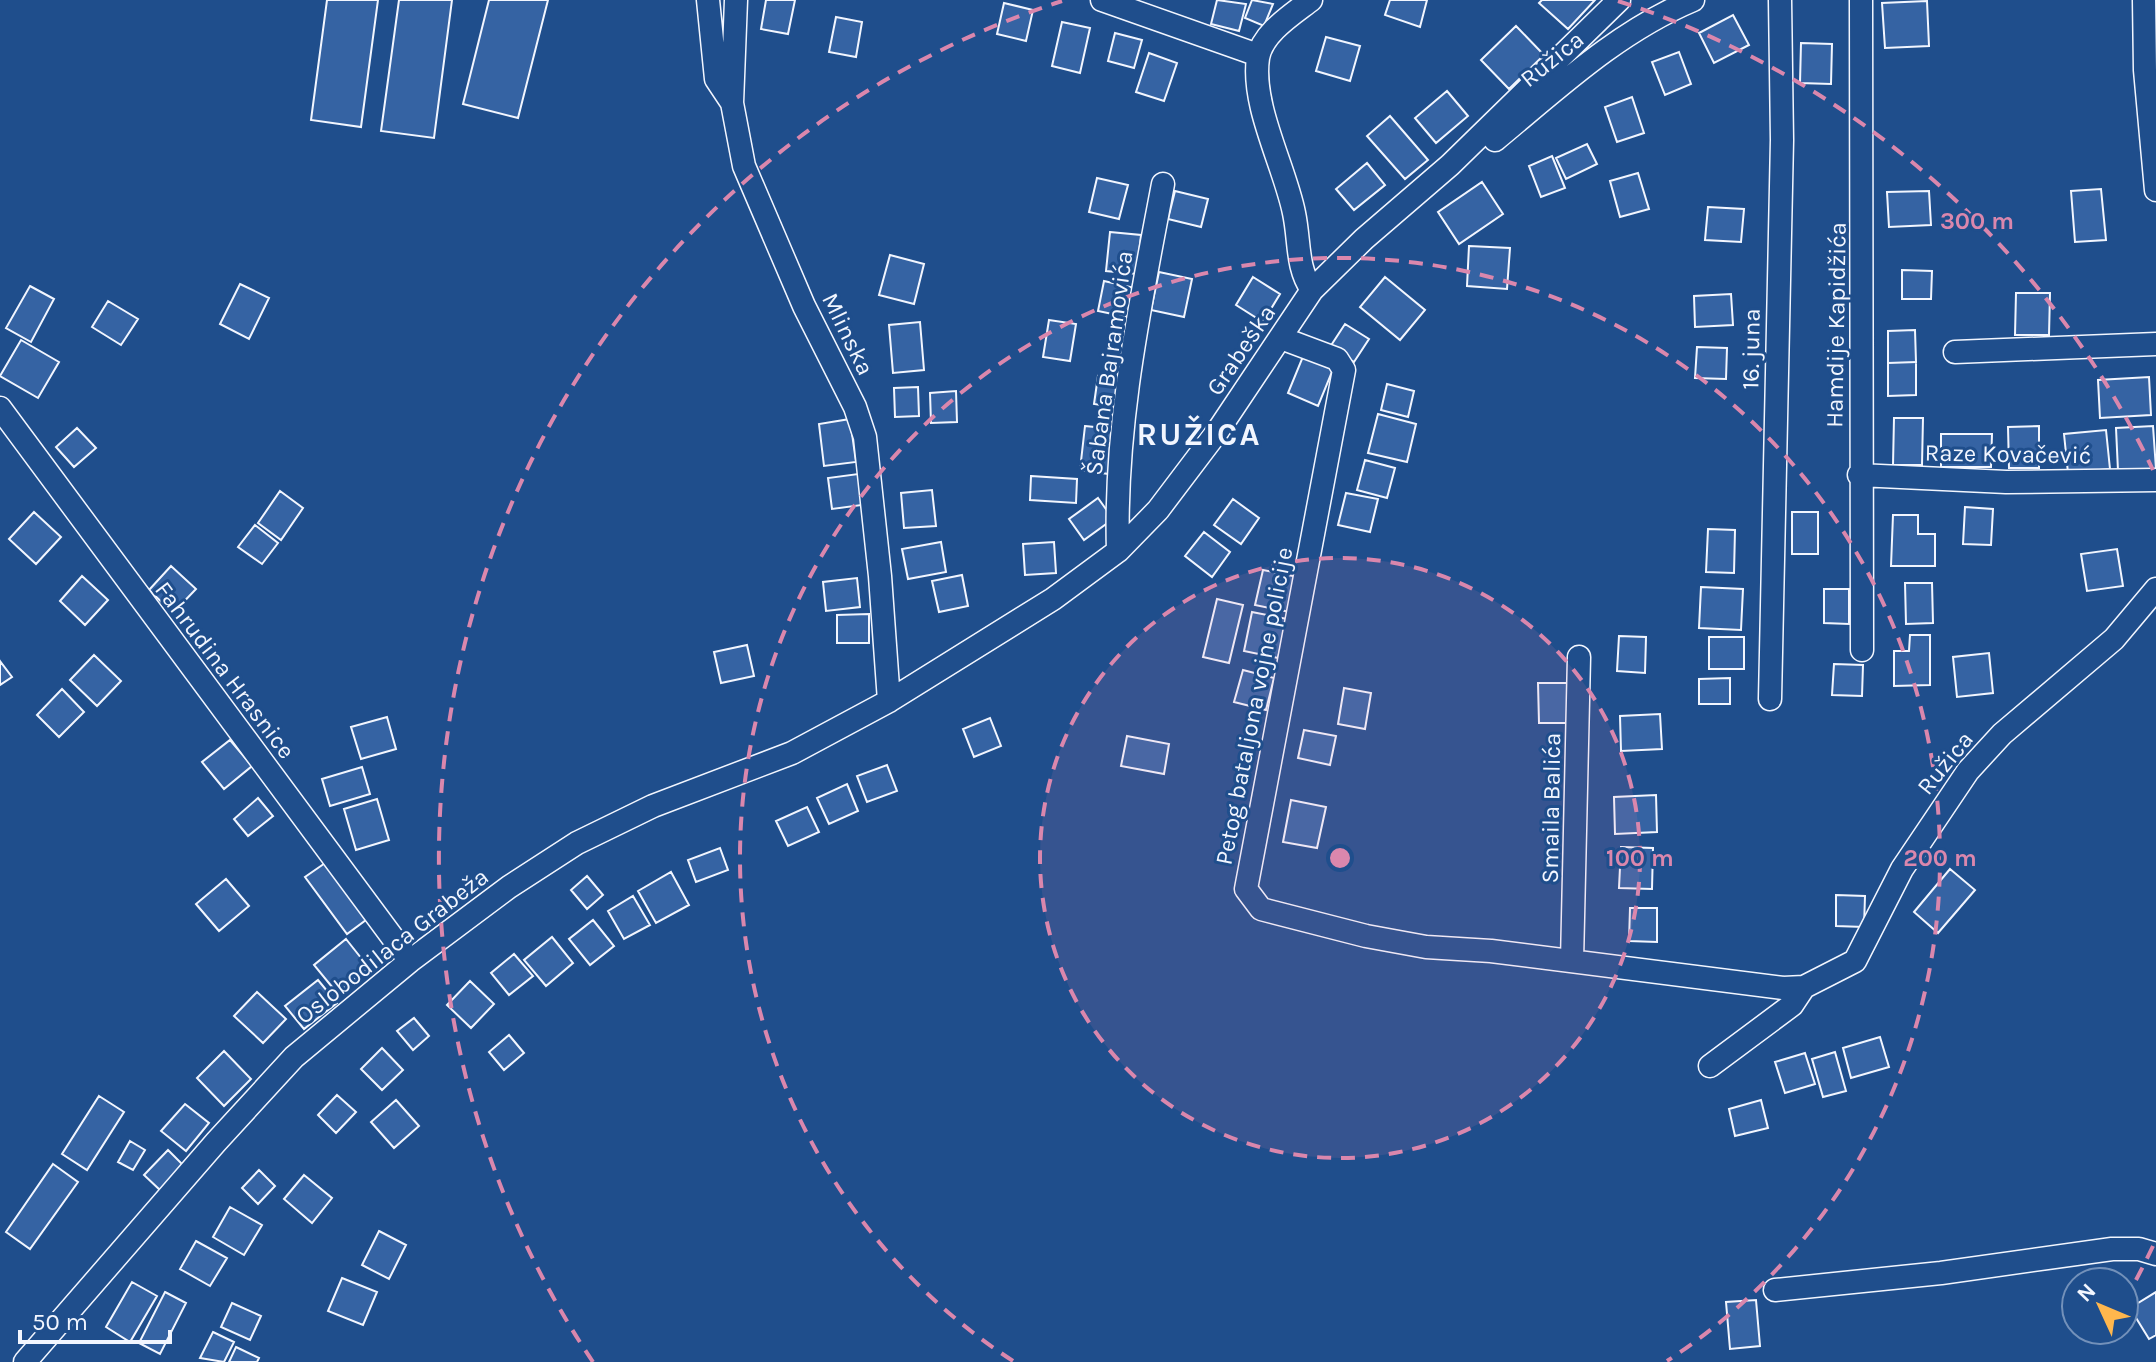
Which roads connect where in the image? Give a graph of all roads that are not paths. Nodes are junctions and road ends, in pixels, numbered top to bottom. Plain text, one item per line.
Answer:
1 (708, 0) edge
2 (736, 0) edge
3 (1102, 0) edge
4 (1311, 0) edge
5 (1619, 0) edge
6 (1693, 0) edge
7 (1780, 0) edge
8 (1861, 0) edge
9 (2144, 0) edge
10 (1664, 6) edge
11 (1258, 55) junction
12 (732, 103) junction
13 (1450, 165) junction
14 (1163, 184) dead end
15 (2156, 190) edge
16 (1312, 290) junction
17 (1281, 338) junction
18 (2156, 344) edge
19 (1955, 352) dead end
20 (0, 408) edge
21 (1859, 475) junction
22 (2156, 480) edge
23 (1118, 551) junction
24 (2156, 589) edge
25 (1862, 650) dead end
26 (1579, 657) dead end
27 (1770, 699) dead end
28 (889, 701) junction
29 (410, 961) junction
30 (1572, 961) junction
31 (1804, 987) junction
32 (1710, 1066) dead end
33 (2156, 1254) edge
34 (1775, 1290) dead end
35 (25, 1362) edge

1 - 12 street
2 - 12 street, Mlinska
3 - 11 street
4 - 11 street
5 - 13 street, Grabeška
6 - 10 street, Ružica
7 - 27 street, 16. juna
8 - 21 street, Hamdije Kapidžića
9 - 15 street
10 - 13 street, Ružica
11 - 16 street
12 - 28 street, Mlinska
13 - 16 street, Grabeška
14 - 23 street, Šabana Bajramovića
16 - 17 street, Grabeška
17 - 23 street, Grabeška
17 - 30 street, Petog bataljona vojne policije
18 - 19 street
20 - 29 street, Fahrudina Hrasnice
21 - 22 street, Raze Kovačević
21 - 25 street, Hamdije Kapidžića
23 - 28 street, Grabeška
24 - 31 street, Ružica
26 - 30 street, Smaila Balića
28 - 29 street, Oslobodilaca Grabeža
29 - 35 street, Oslobodilaca Grabeža
30 - 31 street, Petog bataljona vojne policije
31 - 32 street
33 - 34 street

